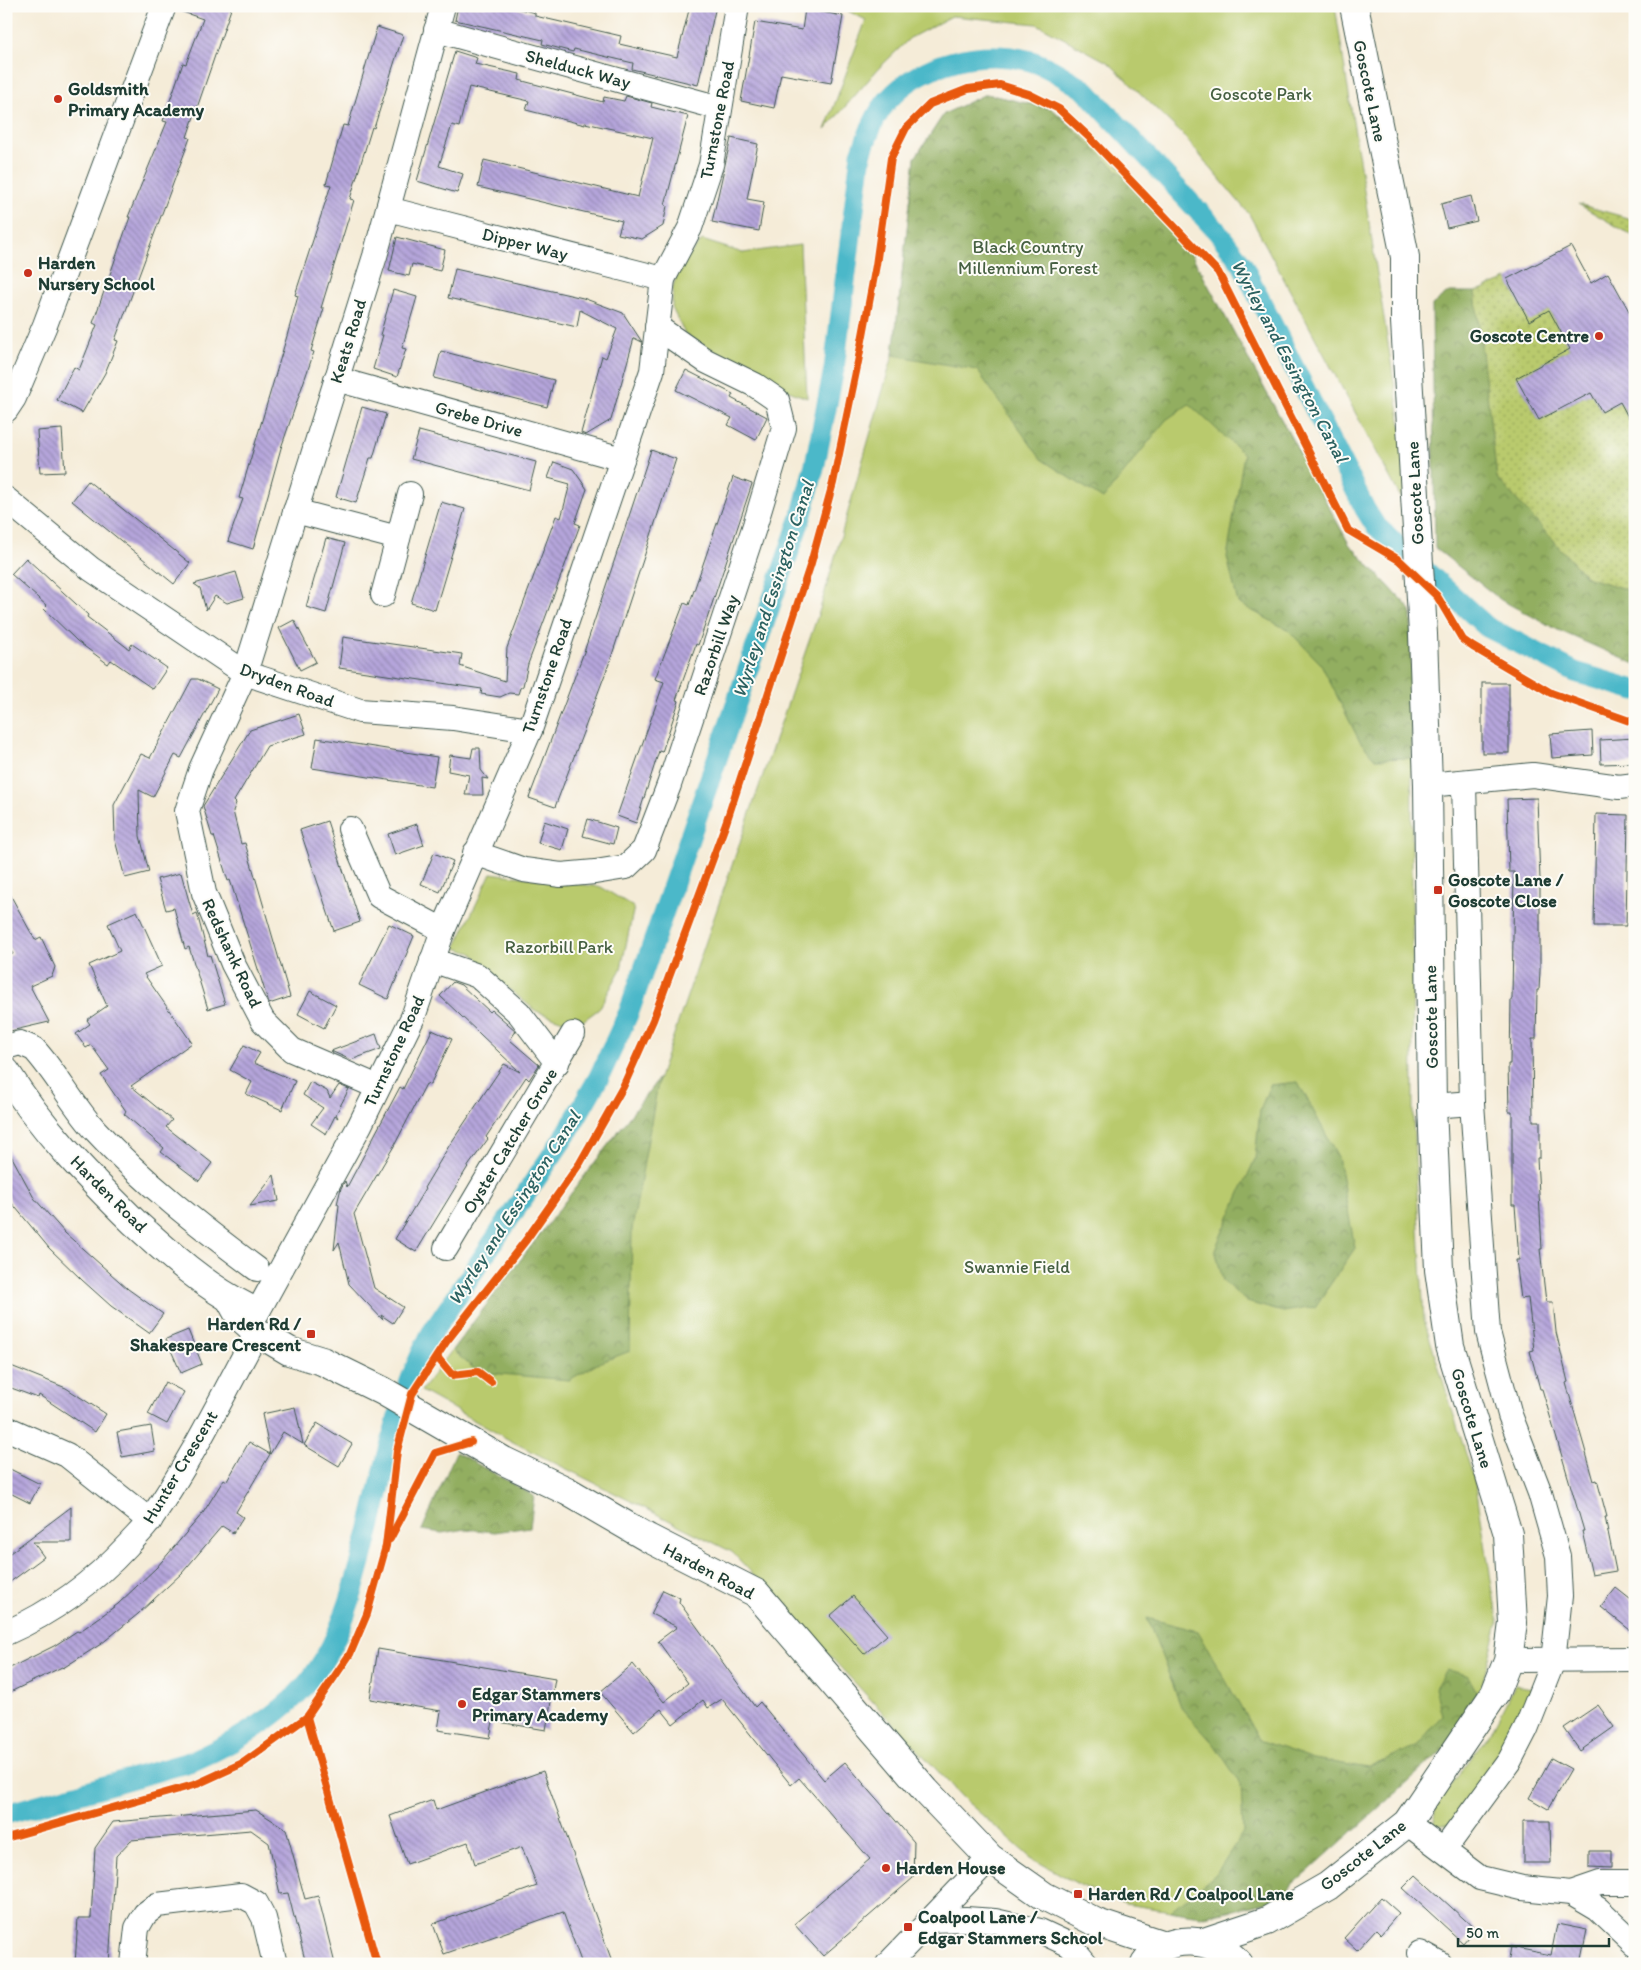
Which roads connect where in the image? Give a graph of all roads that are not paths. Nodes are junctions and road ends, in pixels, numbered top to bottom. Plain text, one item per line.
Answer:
1 (164, 6) edge
2 (443, 6) edge
3 (737, 6) edge
4 (1354, 6) edge
5 (436, 30) junction
6 (720, 108) junction
7 (388, 208) junction
8 (663, 279) junction
9 (657, 327) junction
10 (336, 380) junction
11 (6, 410) edge
12 (622, 460) junction
13 (410, 494) dead end
14 (6, 499) edge
15 (295, 511) junction
16 (398, 538) junction
17 (383, 595) dead end
18 (245, 673) junction
19 (530, 730) junction
20 (1464, 783) junction
21 (1428, 785) junction
22 (1635, 785) edge
23 (350, 829) dead end
24 (475, 852) junction
25 (443, 930) junction
26 (432, 960) junction
27 (573, 1034) dead end
28 (6, 1047) edge
29 (557, 1063) junction
30 (6, 1072) edge
31 (378, 1087) junction
32 (1472, 1102) junction
33 (1432, 1106) junction
34 (446, 1248) dead end
35 (257, 1269) dead end
36 (257, 1322) junction
37 (6, 1428) edge
38 (150, 1521) junction
39 (6, 1633) edge
40 (1635, 1659) edge
41 (1508, 1660) junction
42 (1553, 1661) junction
43 (1407, 1823) junction
44 (1444, 1850) junction
45 (990, 1858) junction
46 (1635, 1882) edge
47 (1571, 1893) junction
48 (929, 1920) junction
49 (1267, 1921) junction
50 (1097, 1923) junction
51 (1204, 1942) junction
52 (1635, 1944) edge
53 (1155, 1954) edge
54 (1239, 1963) edge
55 (133, 1964) edge
56 (275, 1964) edge
57 (888, 1964) edge
58 (1086, 1964) edge
59 (1137, 1964) edge

1 - 11 street
2 - 5 street, Keats Road
3 - 6 street, Turnstone Road
4 - 21 street, Goscote Lane
5 - 6 street, Shelduck Way
5 - 7 street, Keats Road
6 - 8 street, Turnstone Road
7 - 8 street, Dipper Way
7 - 10 street, Keats Road
8 - 9 street, Turnstone Road
9 - 12 street, Turnstone Road
9 - 24 street, Razorbill Way
10 - 12 street, Grebe Drive
10 - 15 street, Keats Road
12 - 19 street, Turnstone Road
13 - 16 street
14 - 18 street, Dryden Road
15 - 16 street
15 - 18 street, Keats Road
16 - 17 street
18 - 19 street, Dryden Road
18 - 31 street, Redshank Road
19 - 24 street, Turnstone Road
20 - 21 street
20 - 22 street
20 - 32 street, Goscote Lane
21 - 33 street, Goscote Lane
23 - 25 street
24 - 25 street, Turnstone Road
25 - 26 street, Turnstone Road
26 - 29 street
26 - 31 street, Turnstone Road
27 - 29 street, Oyster Catcher Grove
28 - 35 street, Harden Road
29 - 34 street, Oyster Catcher Grove
30 - 36 street, Harden Road
31 - 36 street, Turnstone Road
32 - 33 street
32 - 42 street, Goscote Lane
33 - 41 street, Goscote Lane
36 - 38 street, Hunter Crescent
36 - 45 street, Harden Road
37 - 38 street
38 - 39 street, Hunter Crescent
40 - 42 street
41 - 42 street
41 - 43 street, Goscote Lane
42 - 44 street, Goscote Lane
43 - 44 street
43 - 49 street, Goscote Lane
44 - 47 street
45 - 48 street
45 - 50 street, Harden Road
46 - 47 street
47 - 52 street
48 - 57 street
48 - 58 street
49 - 51 street, Goscote Lane
49 - 54 street, Goscote Lane
50 - 53 street, Harden Road
50 - 59 street, Harden Road
51 - 53 street
51 - 54 street
55 - 56 street

